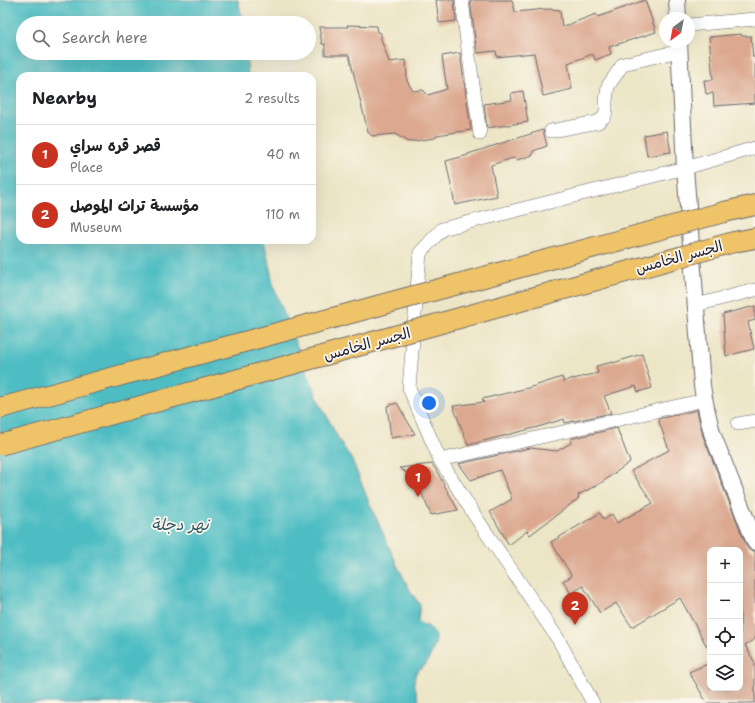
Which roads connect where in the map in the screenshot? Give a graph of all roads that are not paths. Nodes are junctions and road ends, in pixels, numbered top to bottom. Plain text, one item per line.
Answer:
1 (462, 0) edge
2 (677, 0) edge
3 (678, 12) edge
4 (755, 19) edge
5 (695, 24) edge
6 (673, 48) edge
7 (679, 48) edge
8 (551, 131) dead end
9 (480, 134) dead end
10 (755, 148) edge
11 (685, 168) junction
12 (755, 205) edge
13 (755, 238) edge
14 (755, 290) edge
15 (696, 305) junction
16 (704, 400) junction
17 (0, 408) edge
18 (755, 421) edge
19 (738, 424) dead end
20 (0, 445) edge
21 (440, 460) junction
22 (755, 542) edge
23 (593, 703) edge

1 - 9 street
2 - 3 street
4 - 5 street
6 - 8 street
7 - 11 street
10 - 11 street
11 - 15 street
11 - 21 street
12 - 17 main road, الجسر الخامس, bridge
13 - 20 main road, الجسر الخامس, bridge
14 - 15 street
15 - 16 street
16 - 21 street
16 - 22 street
18 - 19 street
21 - 23 street

